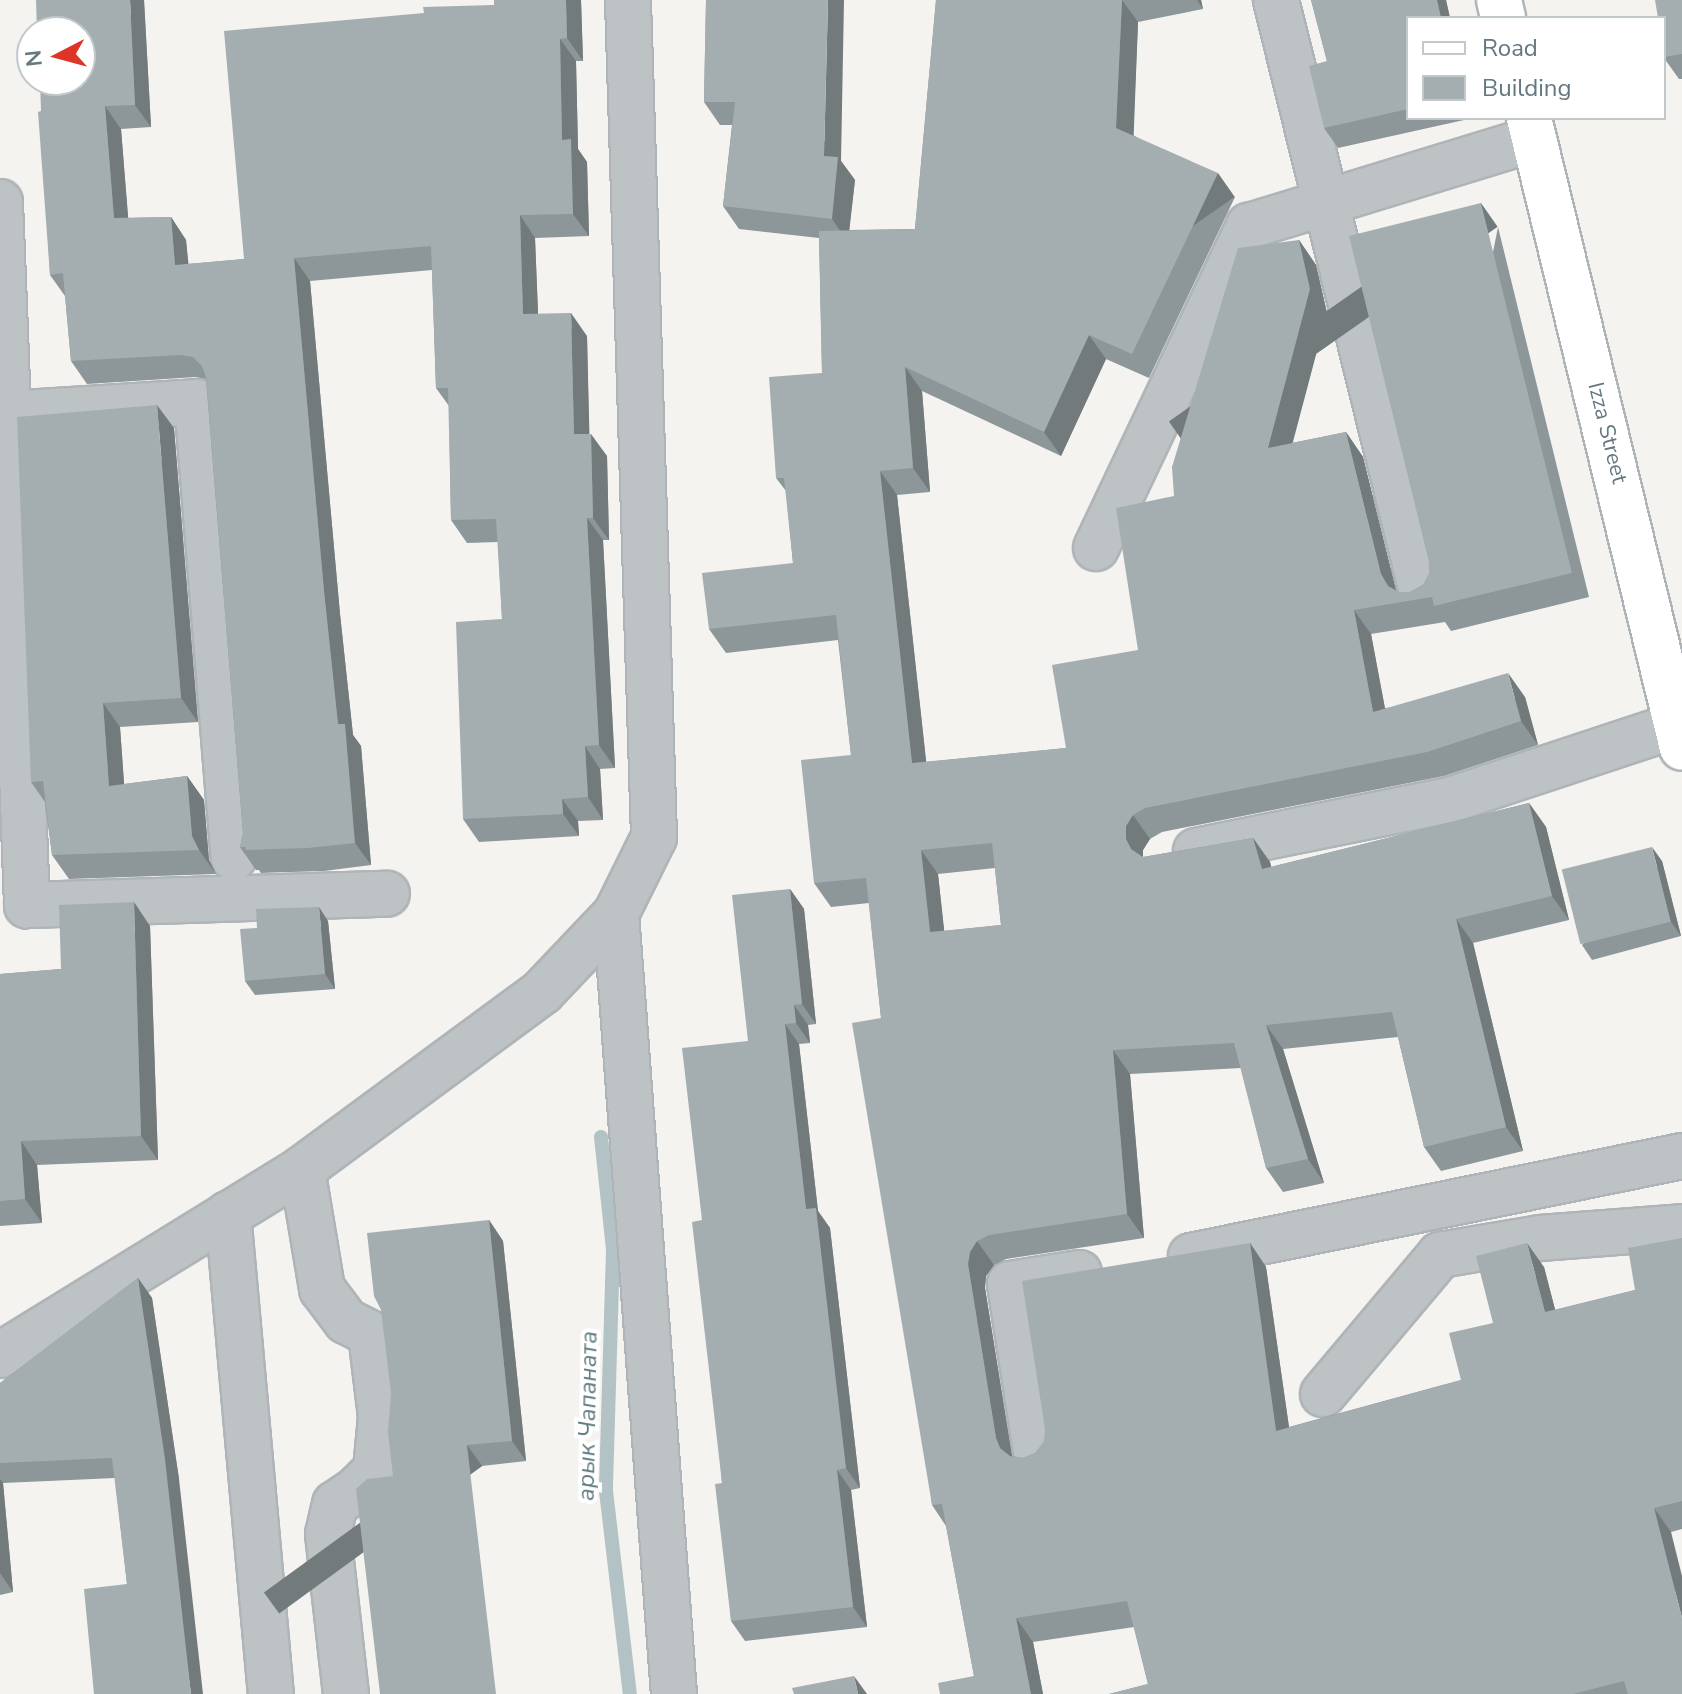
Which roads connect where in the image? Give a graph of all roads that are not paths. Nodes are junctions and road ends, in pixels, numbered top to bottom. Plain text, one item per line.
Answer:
1 (628, 0) edge
2 (1276, 0) edge
3 (1531, 129) edge
4 (0, 202) edge
5 (1329, 202) junction
6 (8, 414) junction
7 (1096, 548) dead end
8 (1422, 592) edge
9 (1679, 736) edge
10 (1167, 857) edge
11 (234, 858) dead end
12 (387, 894) dead end
13 (616, 914) junction
14 (1682, 1156) edge
15 (302, 1169) junction
16 (228, 1214) junction
17 (1682, 1227) edge
18 (1158, 1261) edge
19 (1114, 1268) edge
20 (0, 1355) edge
21 (1323, 1394) dead end
22 (1037, 1457) edge
23 (271, 1694) edge
24 (346, 1694) edge
25 (674, 1694) edge

1 - 13 street
2 - 5 street
3 - 5 street
3 - 9 main road, Izza Street
4 - 6 street
5 - 7 street
5 - 8 street
6 - 11 street
6 - 12 street
9 - 10 street
13 - 15 street
13 - 25 street
14 - 18 street
15 - 16 street
15 - 24 street
16 - 20 street
16 - 23 street
17 - 21 street
19 - 22 street

